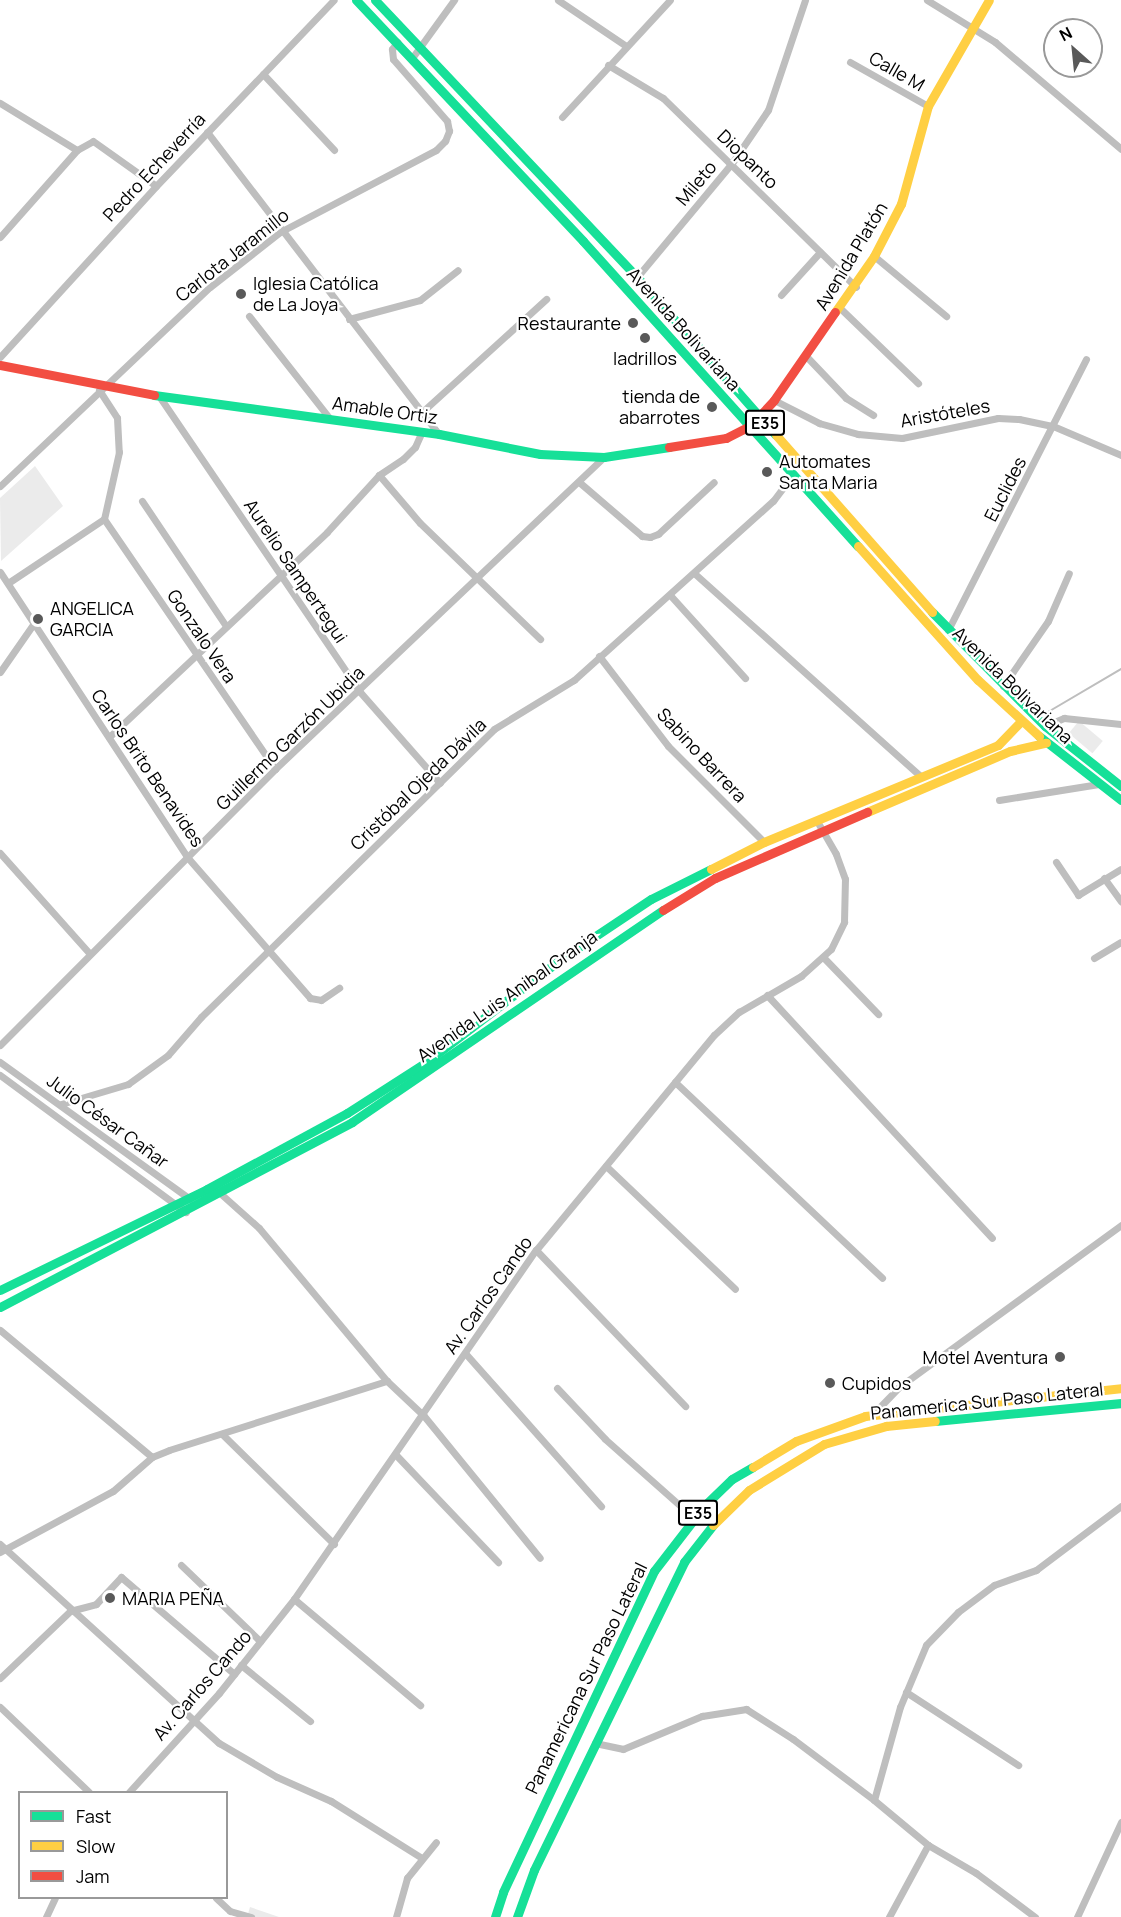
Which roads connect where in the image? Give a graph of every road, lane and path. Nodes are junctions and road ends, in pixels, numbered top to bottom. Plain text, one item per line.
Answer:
1 (334, 0) edge
2 (356, 0) edge
3 (375, 0) edge
4 (454, 0) edge
5 (558, 0) edge
6 (670, 0) edge
7 (805, 0) edge
8 (927, 0) edge
9 (989, 0) edge
10 (973, 27) junction
11 (397, 42) junction
12 (627, 46) junction
13 (421, 47) junction
14 (412, 58) junction
15 (850, 62) dead end
16 (608, 65) junction
17 (263, 74) junction
18 (928, 106) junction
19 (1, 107) edge
20 (562, 117) dead end
21 (207, 132) junction
22 (1121, 148) edge
23 (77, 150) junction
24 (334, 150) dead end
25 (732, 163) junction
26 (156, 186) junction
27 (280, 232) junction
28 (1, 233) edge
29 (820, 252) junction
30 (874, 256) junction
31 (458, 270) dead end
32 (637, 277) junction
33 (856, 287) junction
34 (781, 295) dead end
35 (546, 299) dead end
36 (841, 309) junction
37 (249, 316) dead end
38 (945, 316) dead end
39 (349, 319) junction
40 (806, 356) junction
41 (0, 357) edge
42 (1086, 359) dead end
43 (0, 366) edge
44 (918, 383) dead end
45 (101, 388) junction
46 (159, 396) junction
47 (774, 400) junction
48 (422, 412) junction
49 (873, 415) dead end
50 (759, 416) junction
51 (330, 419) junction
52 (750, 426) junction
53 (1053, 426) junction
54 (422, 431) junction
55 (439, 434) junction
56 (1121, 455) edge
57 (604, 457) junction
58 (793, 474) junction
59 (379, 475) junction
60 (579, 482) junction
61 (714, 482) dead end
62 (0, 486) edge
63 (142, 501) dead end
64 (104, 519) junction
65 (0, 572) edge
66 (694, 573) junction
67 (1069, 573) dead end
68 (279, 577) junction
69 (478, 579) junction
70 (8, 583) junction
71 (670, 595) junction
72 (34, 623) junction
73 (226, 626) junction
74 (948, 630) junction
75 (540, 639) dead end
76 (196, 654) junction
77 (599, 656) junction
78 (0, 672) edge
79 (745, 678) dead end
80 (1003, 686) junction
81 (360, 692) junction
82 (1021, 721) junction
83 (1121, 724) edge
84 (1045, 726) junction
85 (109, 737) junction
86 (1046, 743) junction
87 (275, 770) junction
88 (921, 777) junction
89 (440, 783) junction
90 (1099, 784) junction
91 (1121, 786) edge
92 (999, 800) dead end
93 (1121, 800) edge
94 (816, 820) junction
95 (823, 833) junction
96 (764, 842) junction
97 (0, 853) edge
98 (188, 858) junction
99 (1056, 862) dead end
100 (1121, 869) edge
101 (1104, 878) junction
102 (1121, 901) edge
103 (1121, 942) edge
104 (268, 950) junction
105 (90, 954) junction
106 (824, 958) junction
107 (1094, 958) dead end
108 (339, 988) dead end
109 (767, 995) junction
110 (878, 1014) dead end
111 (0, 1045) edge
112 (0, 1062) edge
113 (0, 1075) edge
114 (675, 1082) junction
115 (61, 1104) junction
116 (606, 1166) junction
117 (221, 1194) junction
118 (189, 1198) junction
119 (177, 1204) junction
120 (198, 1205) junction
121 (186, 1212) junction
122 (1121, 1225) edge
123 (992, 1238) dead end
124 (536, 1250) junction
125 (882, 1278) dead end
126 (735, 1289) dead end
127 (0, 1290) edge
128 (0, 1307) edge
129 (0, 1330) edge
130 (465, 1353) junction
131 (387, 1382) junction
132 (557, 1388) dead end
133 (1121, 1388) edge
134 (1121, 1403) edge
135 (685, 1406) dead end
136 (872, 1415) junction
137 (424, 1416) junction
138 (222, 1434) junction
139 (396, 1455) junction
140 (152, 1457) junction
141 (601, 1506) dead end
142 (1121, 1506) edge
143 (694, 1518) junction
144 (334, 1544) junction
145 (2, 1548) edge
146 (540, 1558) dead end
147 (498, 1562) dead end
148 (181, 1565) dead end
149 (294, 1599) junction
150 (70, 1611) junction
151 (260, 1641) junction
152 (242, 1665) junction
153 (234, 1674) junction
154 (0, 1678) edge
155 (906, 1692) junction
156 (420, 1705) dead end
157 (0, 1707) edge
158 (191, 1721) junction
159 (310, 1721) dead end
160 (595, 1743) junction
161 (1018, 1765) dead end
162 (88, 1791) edge
163 (130, 1791) edge
164 (874, 1800) junction
165 (1121, 1822) edge
166 (436, 1842) dead end
167 (928, 1845) junction
168 (422, 1858) junction
169 (55, 1899) edge
170 (217, 1899) edge
171 (231, 1914) edge
172 (46, 1917) edge
173 (251, 1917) edge
174 (396, 1917) edge
175 (495, 1917) edge
176 (516, 1917) edge
177 (889, 1917) edge
178 (1035, 1917) edge
179 (1077, 1917) edge

1 - 17 street, Pedro Echeverría
2 - 11 main road, Avenida Bolivariana / E35
3 - 13 main road, Avenida Bolivariana / E35
4 - 13 street
5 - 12 street
6 - 12 street
7 - 25 street, Mileto
8 - 10 street
9 - 10 main road, Avenida Platón
10 - 18 main road, Avenida Platón
10 - 22 street
11 - 14 main road, Avenida Bolivariana / E35
11 - 27 street, Carlota Jaramillo
12 - 16 street
13 - 14 street
13 - 32 main road, Avenida Bolivariana / E35
14 - 52 main road, Avenida Bolivariana / E35
15 - 18 street, Calle M
16 - 20 street
16 - 25 street, Diopanto
17 - 21 street, Pedro Echeverría
17 - 24 street
18 - 30 main road, Avenida Platón
19 - 23 street
21 - 26 street, Pedro Echeverría
21 - 27 street
23 - 26 street
23 - 28 street
25 - 29 street, Diopanto
25 - 32 street, Mileto
26 - 41 street, Pedro Echeverría
27 - 39 street
27 - 45 street, Carlota Jaramillo
29 - 33 street, Diopanto
29 - 34 street
30 - 33 main road, Avenida Platón
30 - 38 street
31 - 39 street
32 - 50 main road, Avenida Bolivariana / E35
33 - 36 main road, Avenida Platón
35 - 48 street
36 - 40 main road, Avenida Platón
36 - 44 street
37 - 51 street
39 - 48 street
40 - 47 main road, Avenida Platón
40 - 49 street
42 - 53 street, Euclides
43 - 45 main road, Amable Ortiz
45 - 46 main road, Amable Ortiz
45 - 62 street, Carlota Jaramillo
45 - 64 street
46 - 51 main road, Amable Ortiz
46 - 68 street, Aurelio Sampertegui
47 - 50 main road, Avenida Platón
47 - 53 street, Aristóteles
48 - 55 street
50 - 52 main road, Amable Ortiz
50 - 74 main road, Avenida Bolivariana / E35
51 - 54 main road, Amable Ortiz
52 - 57 main road, Amable Ortiz
52 - 58 main road, Avenida Bolivariana / E35
53 - 56 street, Aristóteles
53 - 74 street, Euclides
54 - 55 main road, Amable Ortiz
54 - 59 street
55 - 57 main road, Amable Ortiz
57 - 60 street, Guillermo Garzón Ubidia
58 - 66 street, Cristóbal Ojeda Dávila
58 - 82 main road, Avenida Bolivariana / E35
59 - 68 street
59 - 69 street
60 - 61 street
60 - 69 street, Guillermo Garzón Ubidia
63 - 73 street
64 - 70 street
64 - 76 street, Gonzalo Vera
65 - 70 street, Carlos Brito Benavides
66 - 71 street, Cristóbal Ojeda Dávila
66 - 88 street
67 - 80 street
68 - 73 street
68 - 81 street, Aurelio Sampertegui
69 - 75 street
69 - 81 street, Guillermo Garzón Ubidia
70 - 72 street, Carlos Brito Benavides
71 - 77 street, Cristóbal Ojeda Dávila
71 - 79 street
72 - 78 street
72 - 85 street, Carlos Brito Benavides
73 - 76 street
74 - 80 main road, Avenida Bolivariana / E35
76 - 85 street
76 - 87 street, Gonzalo Vera
77 - 89 street, Cristóbal Ojeda Dávila
77 - 96 street, Sabino Barrera
80 - 84 main road, Avenida Bolivariana / E35
81 - 87 street, Guillermo Garzón Ubidia
81 - 89 street, Aurelio Sampertegui
82 - 86 main road, Avenida Bolivariana / E35
82 - 88 main road, Avenida Luis Anibal Granja
83 - 84 street
84 - 91 main road, Avenida Bolivariana / E35
85 - 98 street, Carlos Brito Benavides
86 - 90 main road, Avenida Bolivariana / E35
86 - 95 main road, Avenida Luis Anibal Granja
87 - 98 street, Guillermo Garzón Ubidia
88 - 94 main road, Avenida Luis Anibal Granja
89 - 104 street, Cristóbal Ojeda Dávila
90 - 92 street
90 - 93 main road, Avenida Bolivariana / E35
94 - 95 street, Av. Carlos Cando
94 - 96 main road, Avenida Luis Anibal Granja
95 - 106 street, Av. Carlos Cando
95 - 117 main road, Avenida Luis Anibal Granja
96 - 118 main road, Avenida Luis Anibal Granja
97 - 105 street
98 - 104 street, Carlos Brito Benavides
98 - 105 street, Guillermo Garzón Ubidia
99 - 101 street
100 - 101 street
101 - 102 street
103 - 107 street
104 - 108 street, Carlos Brito Benavides
104 - 115 street, Cristóbal Ojeda Dávila
105 - 111 street, Guillermo Garzón Ubidia
106 - 109 street, Av. Carlos Cando
106 - 110 street
109 - 114 street, Av. Carlos Cando
109 - 123 street
112 - 115 street, Julio César Cañar
113 - 119 street, Julio César Cañar
114 - 116 street, Av. Carlos Cando
114 - 125 street
115 - 118 street, Julio César Cañar
116 - 124 street, Av. Carlos Cando
116 - 126 street
117 - 120 main road, Avenida Luis Anibal Granja
117 - 131 street
118 - 119 main road, Avenida Luis Anibal Granja
118 - 120 street, Julio César Cañar
119 - 121 street, Julio César Cañar
119 - 127 main road, Avenida Luis Anibal Granja
120 - 121 main road, Avenida Luis Anibal Granja
121 - 128 main road, Avenida Luis Anibal Granja
122 - 136 street
124 - 130 street, Av. Carlos Cando
124 - 135 street
129 - 140 street
130 - 137 street, Av. Carlos Cando
130 - 141 street
131 - 137 street
131 - 138 street
132 - 143 street
133 - 136 main road, Panamericana Sur Paso Lateral / E35
134 - 160 main road, Panamerica Sur Paso Lateral / E35
136 - 143 main road, Panamericana Sur Paso Lateral / E35
137 - 139 street, Av. Carlos Cando
137 - 146 street
138 - 140 street
138 - 144 street
139 - 144 street, Av. Carlos Cando
139 - 147 street
140 - 145 street
142 - 155 street
143 - 175 main road, Panamericana Sur Paso Lateral / E35
144 - 149 street, Av. Carlos Cando
145 - 150 street
148 - 151 street
149 - 151 street, Av. Carlos Cando
149 - 156 street
150 - 153 street
150 - 154 street
150 - 158 street
151 - 152 street, Av. Carlos Cando
152 - 153 street, Av. Carlos Cando
152 - 159 street
153 - 158 street, Av. Carlos Cando
155 - 161 street
155 - 164 street
157 - 162 street
158 - 163 street, Av. Carlos Cando
158 - 168 street
160 - 164 street
160 - 176 main road, Panamerica Sur Paso Lateral / E35
164 - 167 street
165 - 179 street
166 - 168 street
167 - 177 street
167 - 178 street
168 - 174 street
169 - 172 street
170 - 171 street
171 - 173 street

